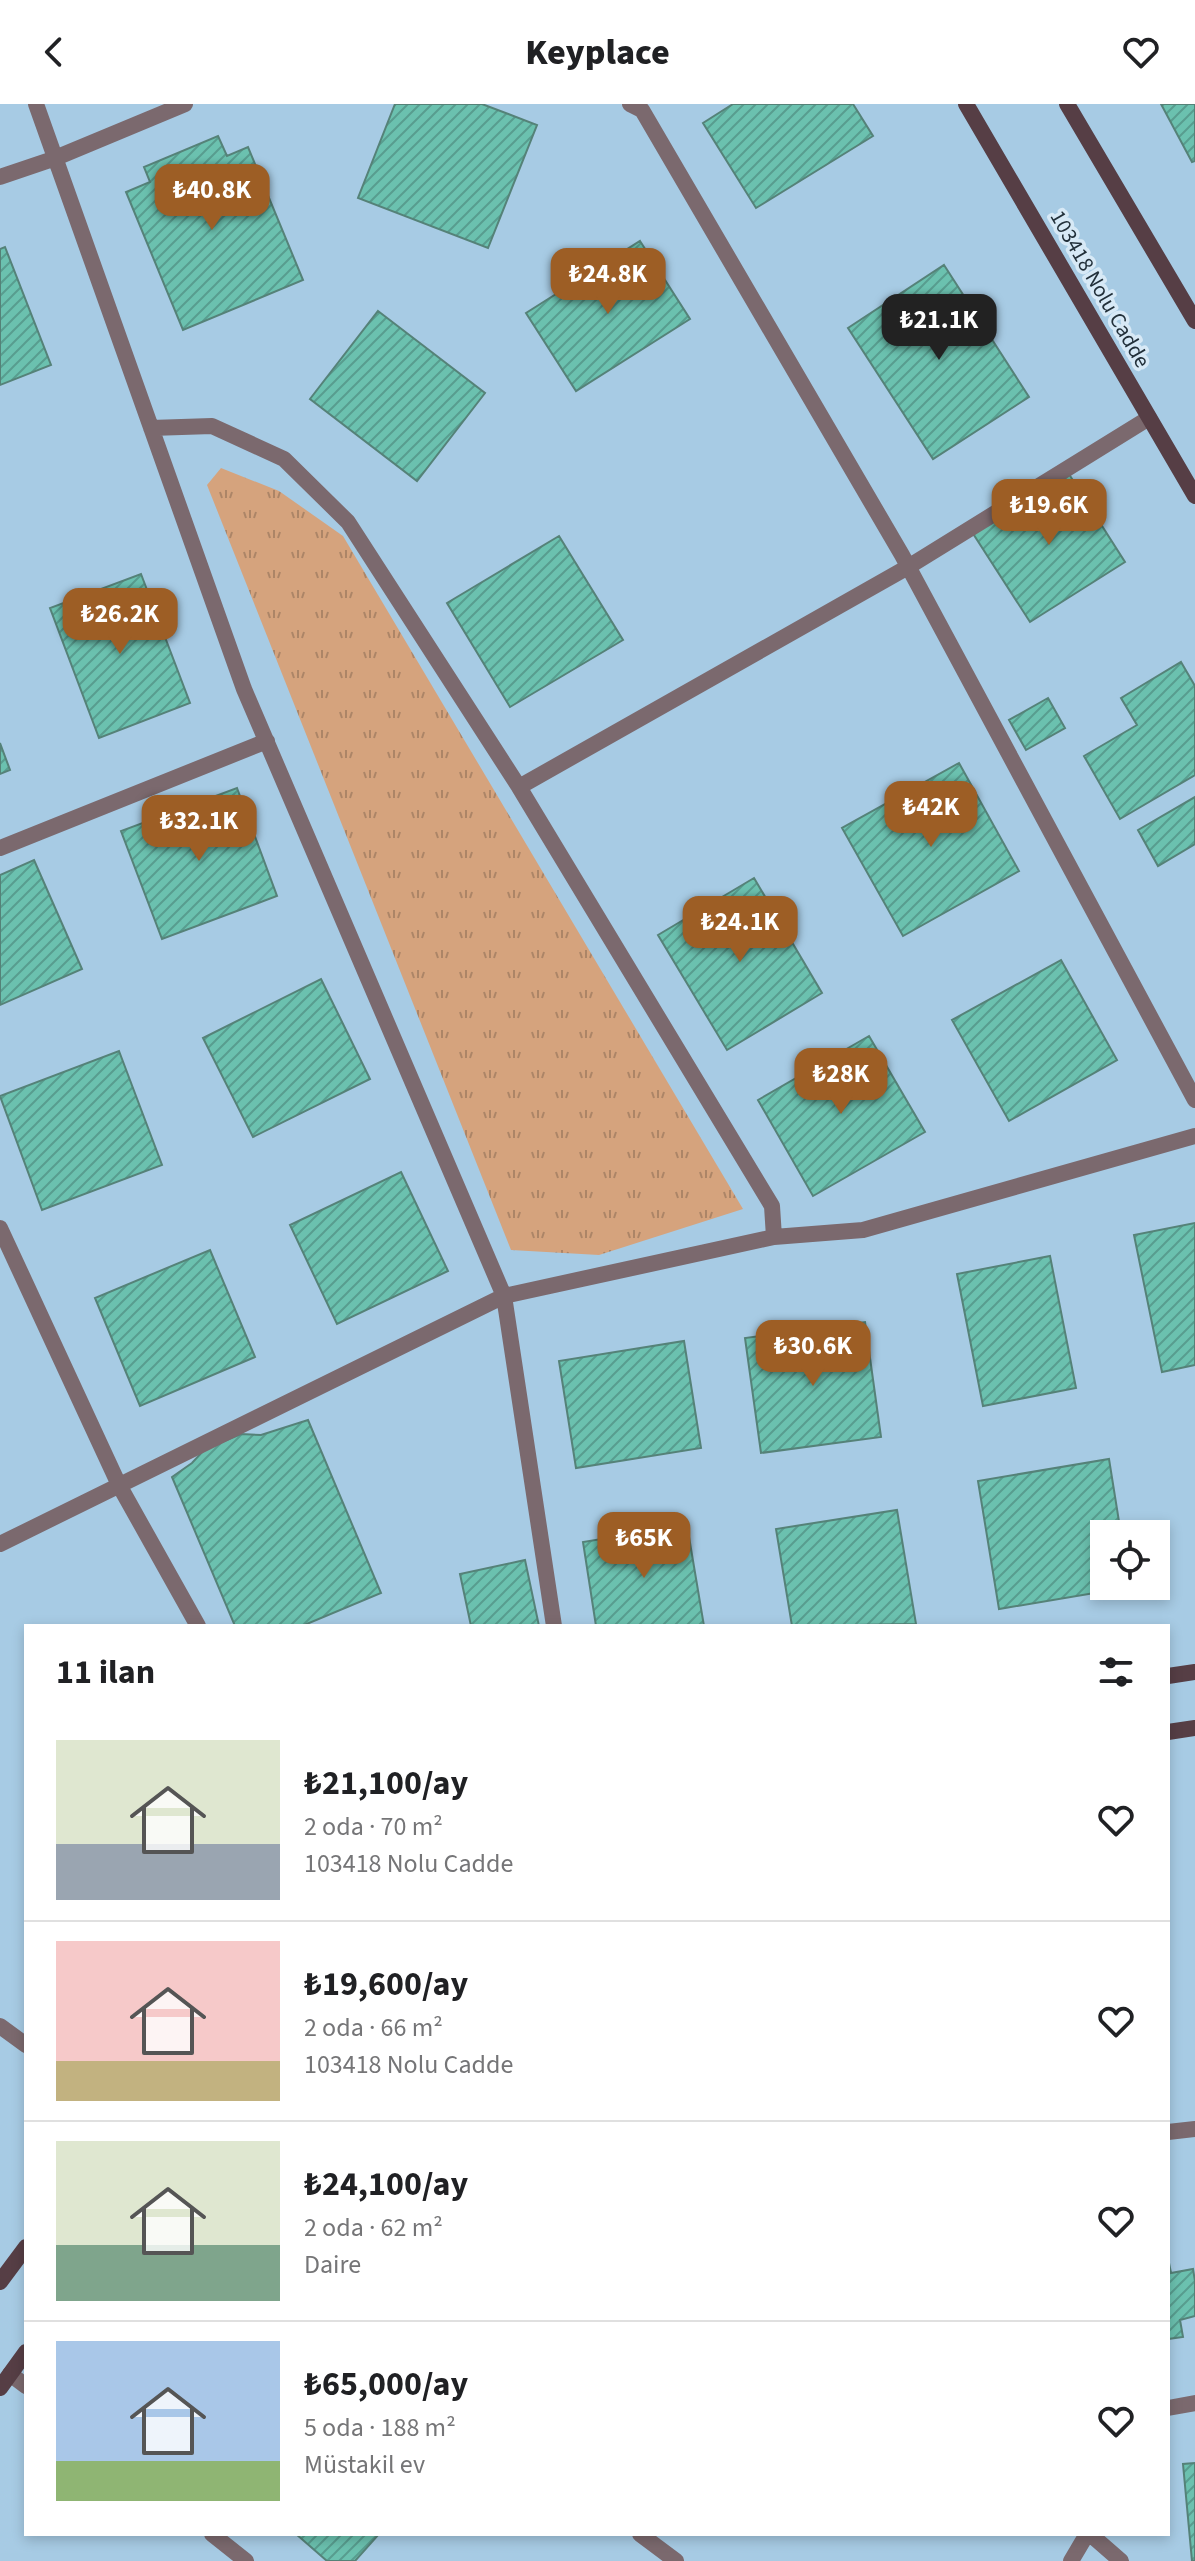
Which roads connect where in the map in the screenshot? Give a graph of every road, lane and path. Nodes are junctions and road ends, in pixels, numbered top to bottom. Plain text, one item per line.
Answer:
1 (36, 104) edge
2 (185, 104) edge
3 (630, 104) edge
4 (966, 104) edge
5 (1067, 104) edge
6 (53, 159) junction
7 (0, 177) edge
8 (1195, 321) edge
9 (1149, 418) junction
10 (151, 428) junction
11 (1195, 496) edge
12 (908, 567) junction
13 (267, 741) junction
14 (519, 787) junction
15 (0, 848) edge
16 (1195, 1100) edge
17 (1195, 1136) edge
18 (0, 1228) edge
19 (774, 1237) junction
20 (504, 1296) junction
21 (119, 1485) junction
22 (0, 1544) edge
23 (197, 1624) edge
24 (554, 1624) edge
25 (1195, 1672) edge
26 (1170, 1676) edge
27 (1195, 1728) edge
28 (1170, 1732) edge
29 (0, 2026) edge
30 (24, 2044) edge
31 (1195, 2129) edge
32 (1170, 2132) edge
33 (24, 2250) edge
34 (0, 2282) edge
35 (24, 2355) edge
36 (10, 2374) junction
37 (24, 2384) edge
38 (0, 2388) edge
39 (1195, 2403) edge
40 (1170, 2408) edge
41 (215, 2536) edge
42 (643, 2536) edge
43 (1088, 2536) edge
44 (1091, 2536) edge
45 (246, 2561) edge
46 (676, 2561) edge
47 (1071, 2561) edge
48 (1121, 2561) edge

1 - 6 street
2 - 6 street
3 - 12 street
4 - 9 main road, 103418 Nolu Cadde
5 - 8 main road
6 - 7 street
6 - 10 street
9 - 11 main road, 103418 Nolu Cadde
9 - 12 street
10 - 13 street
10 - 14 street
12 - 14 street
12 - 16 street
13 - 15 street
13 - 20 street
14 - 19 street
17 - 19 street
18 - 21 street
19 - 20 street
20 - 21 street
20 - 24 street
21 - 22 street
21 - 23 street
25 - 26 main road
27 - 28 main road
29 - 30 street
31 - 32 street
33 - 34 main road
35 - 36 main road
36 - 37 street
36 - 38 main road
39 - 40 street
41 - 45 street
42 - 46 street
43 - 47 street
44 - 48 street

